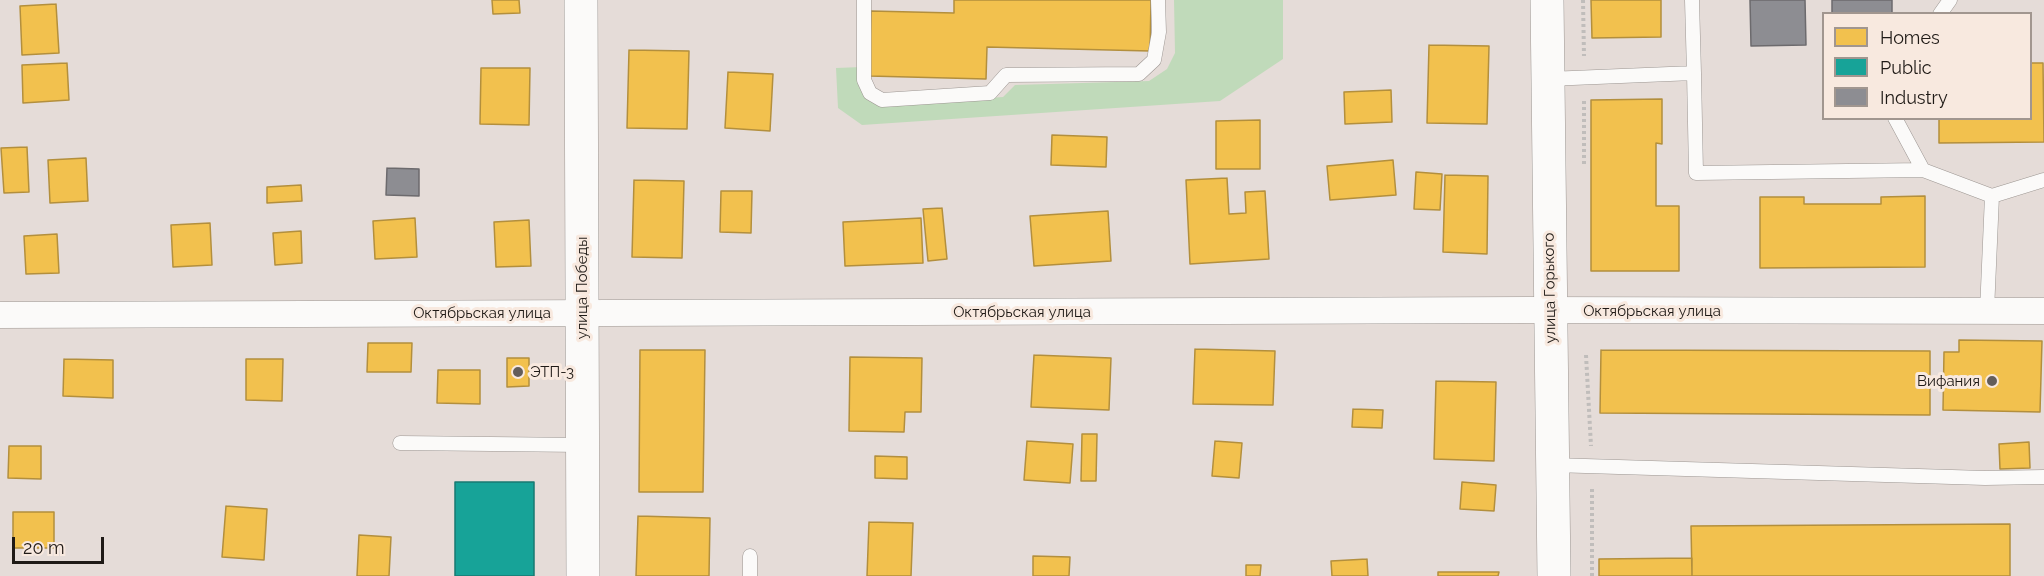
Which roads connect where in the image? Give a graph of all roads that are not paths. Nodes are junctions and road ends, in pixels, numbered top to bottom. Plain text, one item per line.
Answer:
1 (580, 0) edge
2 (864, 0) edge
3 (1158, 0) edge
4 (1547, 0) edge
5 (1692, 0) edge
6 (1694, 73) junction
7 (1548, 79) junction
8 (1896, 120) edge
9 (1923, 171) junction
10 (2044, 180) edge
11 (1992, 196) junction
12 (1550, 310) junction
13 (1987, 310) junction
14 (2044, 311) edge
15 (582, 313) junction
16 (0, 315) edge
17 (400, 443) dead end
18 (582, 446) junction
19 (1552, 465) junction
20 (2044, 477) edge
21 (750, 556) dead end
22 (583, 576) edge
23 (750, 576) edge
24 (1554, 576) edge

1 - 15 street, улица Победы
2 - 3 lane
4 - 7 street, улица Горького
5 - 6 lane
6 - 7 lane
6 - 9 lane
7 - 12 street, улица Горького
8 - 9 lane
9 - 11 lane
10 - 11 lane
11 - 13 lane
12 - 13 street, Октябрьская улица
12 - 15 street, Октябрьская улица
12 - 19 street, улица Горького
13 - 14 street, Октябрьская улица
15 - 16 street, Октябрьская улица
15 - 18 street, улица Победы
17 - 18 lane
18 - 22 street, улица Победы
19 - 20 lane
19 - 24 street, улица Горького
21 - 23 lane

